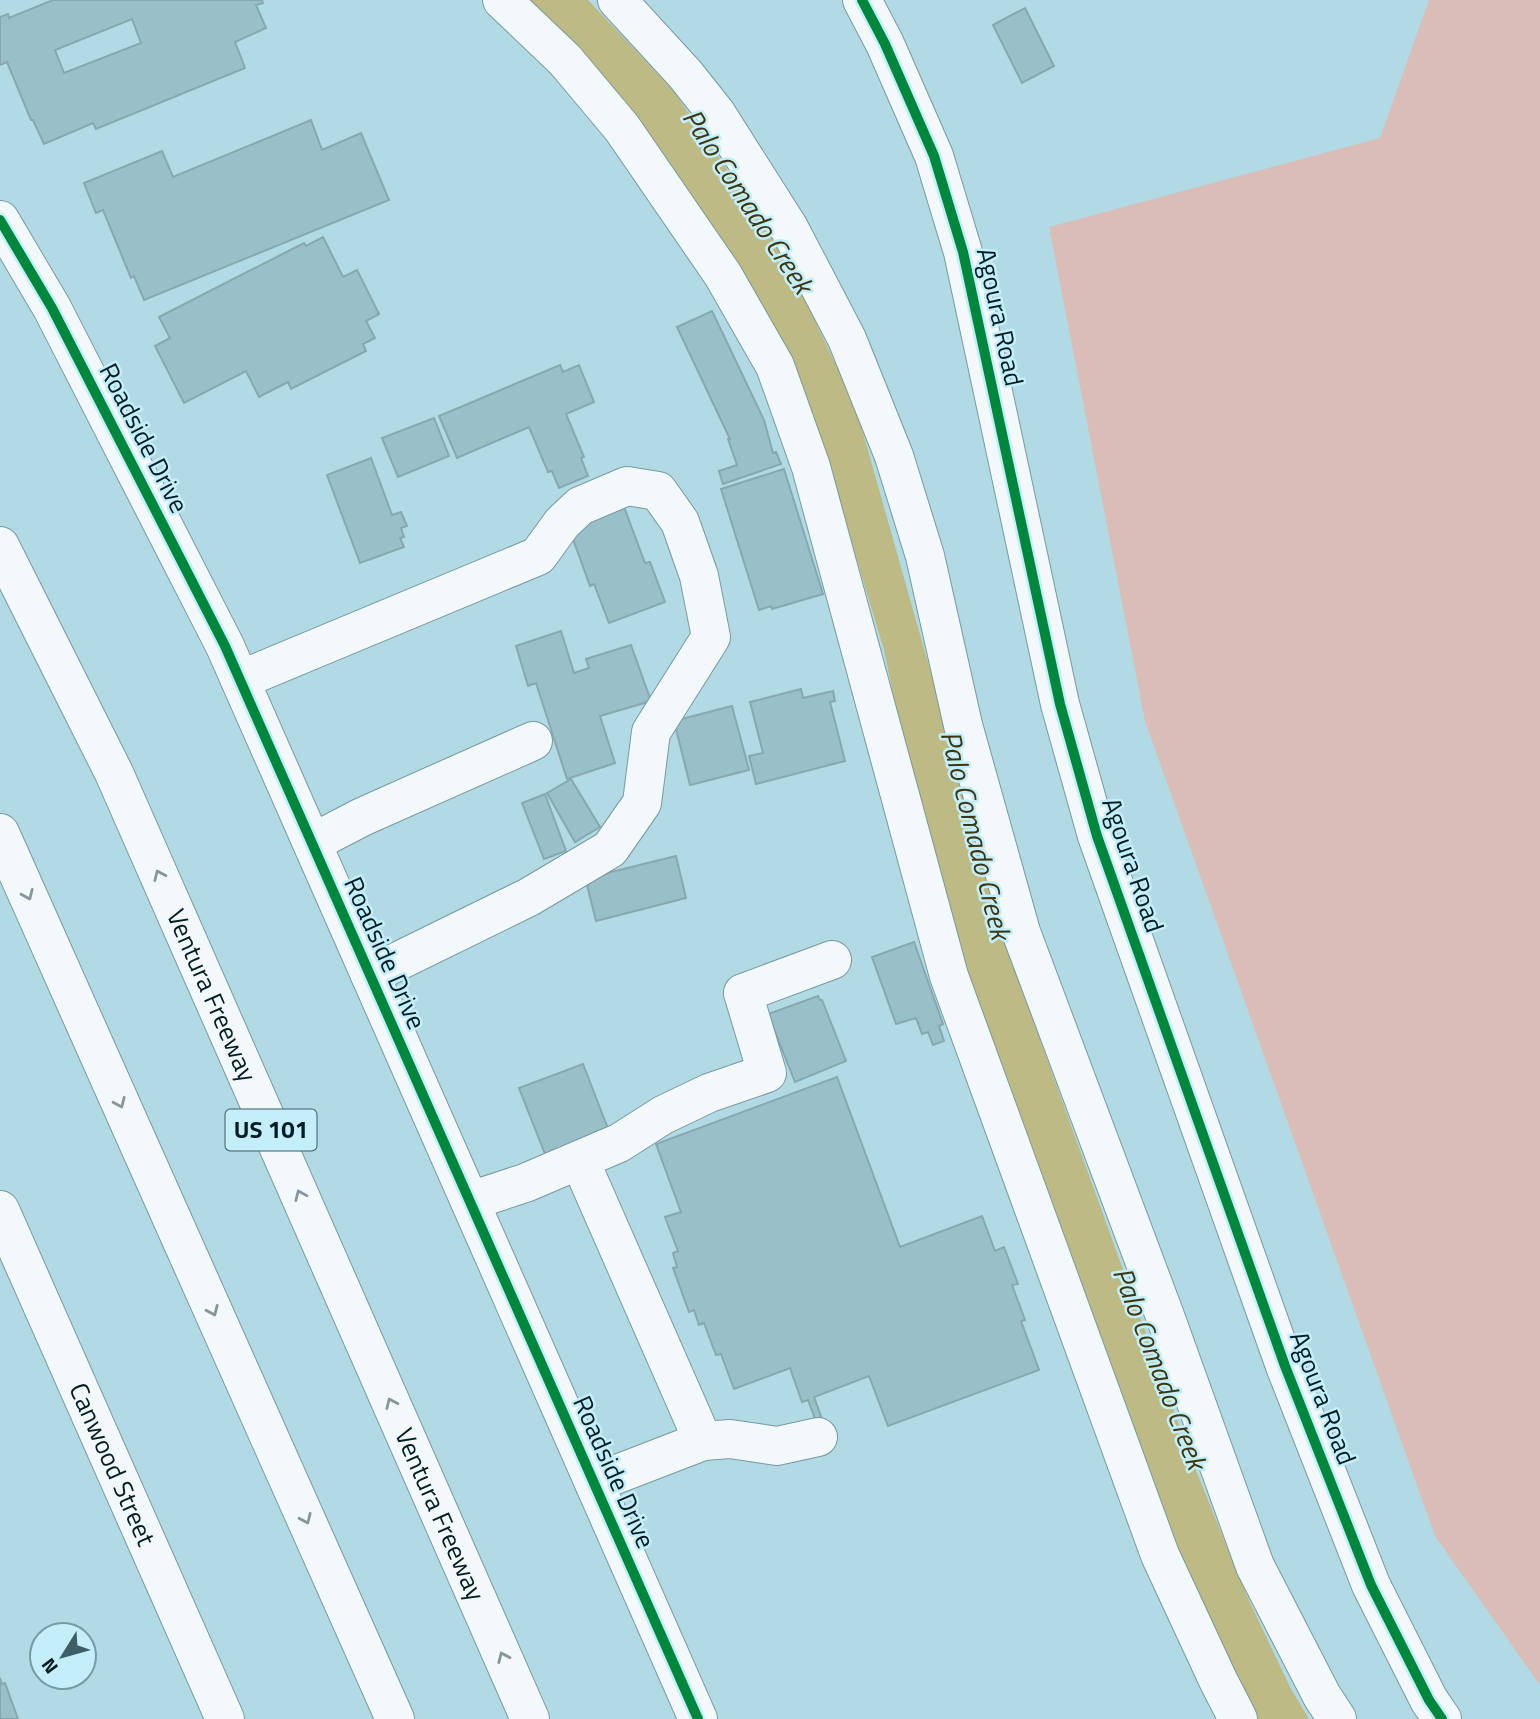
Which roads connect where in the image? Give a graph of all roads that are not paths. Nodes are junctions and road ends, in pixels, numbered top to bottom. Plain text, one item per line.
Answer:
1 (502, 0) edge
2 (617, 0) edge
3 (862, 0) edge
4 (0, 220) edge
5 (0, 546) edge
6 (240, 680) junction
7 (533, 741) dead end
8 (0, 833) edge
9 (312, 843) junction
10 (832, 960) dead end
11 (370, 975) junction
12 (588, 1179) dead end
13 (470, 1201) junction
14 (0, 1210) edge
15 (818, 1437) dead end
16 (703, 1441) junction
17 (594, 1483) junction
18 (225, 1719) edge
19 (395, 1719) edge
20 (530, 1719) edge
21 (698, 1719) edge
22 (1238, 1719) edge
23 (1337, 1719) edge
24 (1442, 1719) edge

1 - 22 main road
2 - 23 main road
3 - 24 main road, Agoura Road
4 - 6 main road, Roadside Drive
20 -> 5 main road, Ventura Freeway / US 101
6 - 9 main road, Roadside Drive
6 - 11 main road
7 - 9 main road
8 -> 19 main road
9 - 11 main road, Roadside Drive
10 - 13 main road
11 - 13 main road, Roadside Drive
12 - 16 main road
13 - 17 main road, Roadside Drive
14 - 18 main road, Canwood Street
15 - 16 main road
16 - 17 main road
17 - 21 main road, Roadside Drive

